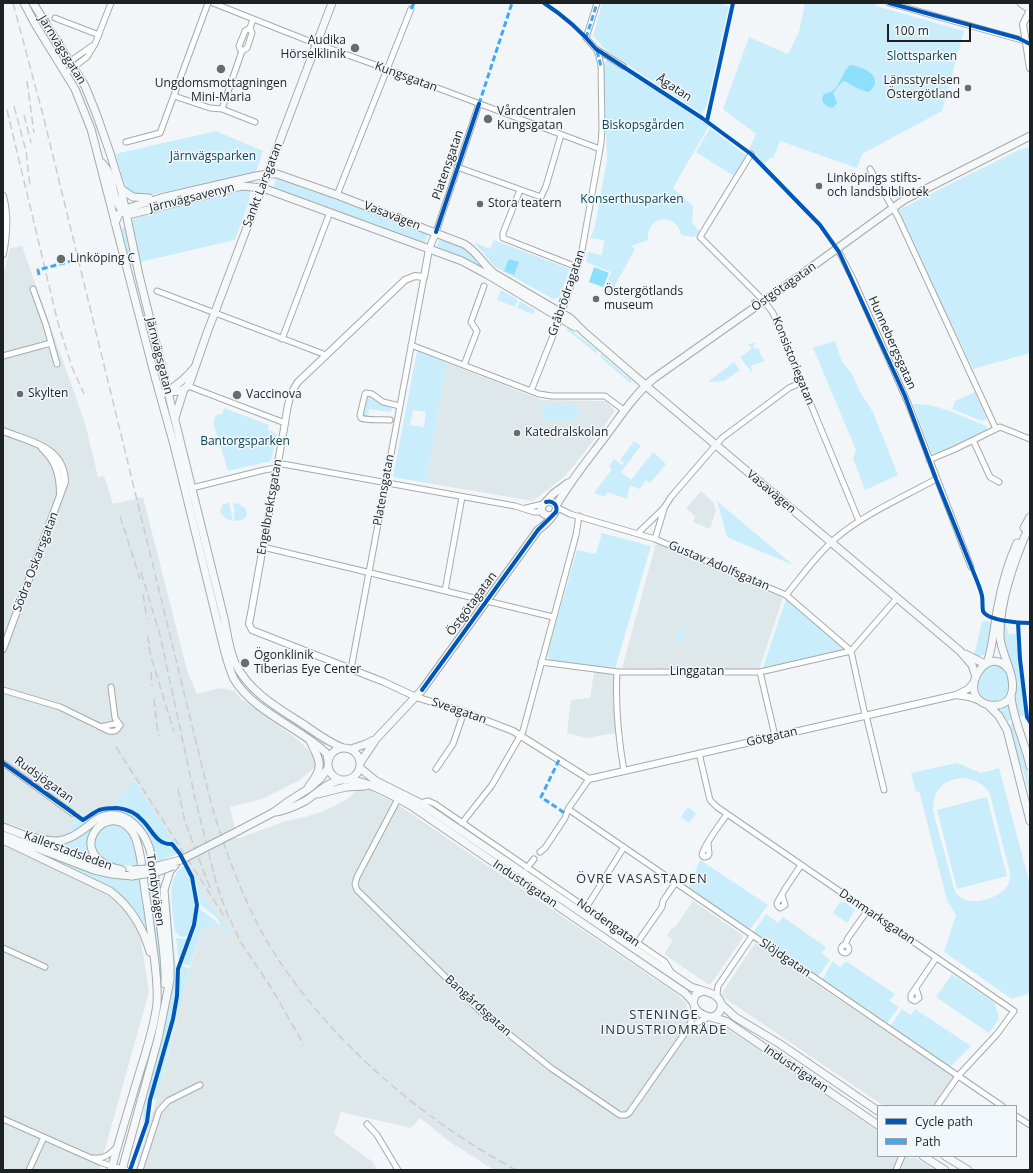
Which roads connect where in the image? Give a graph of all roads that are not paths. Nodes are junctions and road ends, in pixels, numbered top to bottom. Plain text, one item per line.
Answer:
1 (24, 3) edge
2 (33, 3) edge
3 (110, 3) edge
4 (208, 3) edge
5 (213, 3) edge
6 (332, 3) edge
7 (597, 3) edge
8 (889, 3) edge
9 (1021, 3) edge
10 (411, 9) dead end
11 (1030, 10) edge
12 (55, 18) dead end
13 (253, 19) junction
14 (99, 35) junction
15 (1025, 41) junction
16 (317, 44) junction
17 (596, 49) junction
18 (72, 64) junction
19 (623, 66) dead end
20 (1030, 68) edge
21 (64, 70) junction
22 (388, 70) junction
23 (174, 96) junction
24 (478, 104) junction
25 (222, 109) junction
26 (256, 122) dead end
27 (562, 135) junction
28 (1030, 136) edge
29 (126, 142) dead end
30 (600, 149) junction
31 (751, 154) dead end
32 (99, 158) junction
33 (457, 167) junction
34 (870, 169) dead end
35 (268, 174) junction
36 (263, 188) junction
37 (121, 189) junction
38 (520, 190) junction
39 (337, 195) junction
40 (3, 196) edge
41 (161, 198) junction
42 (893, 208) junction
43 (125, 211) junction
44 (330, 212) junction
45 (115, 223) junction
46 (436, 232) junction
47 (837, 248) junction
48 (429, 249) junction
49 (3, 254) edge
50 (577, 268) junction
51 (424, 277) junction
52 (484, 286) dead end
53 (33, 290) dead end
54 (157, 291) dead end
55 (764, 301) junction
56 (215, 313) junction
57 (560, 315) junction
58 (282, 339) junction
59 (51, 343) junction
60 (411, 345) junction
61 (326, 355) junction
62 (3, 356) edge
63 (57, 364) dead end
64 (464, 365) junction
65 (194, 368) junction
66 (802, 382) junction
67 (646, 385) junction
68 (186, 388) junction
69 (531, 391) junction
70 (168, 392) junction
71 (160, 394) junction
72 (400, 406) junction
73 (624, 411) junction
74 (175, 419) junction
75 (390, 420) dead end
76 (285, 423) junction
77 (996, 429) junction
78 (3, 432) edge
79 (1030, 439) edge
80 (973, 440) junction
81 (715, 445) junction
82 (929, 460) junction
83 (277, 466) junction
84 (936, 479) junction
85 (572, 480) junction
86 (999, 482) dead end
87 (385, 483) junction
88 (192, 488) junction
89 (462, 497) junction
90 (544, 503) junction
91 (525, 508) junction
92 (664, 508) junction
93 (555, 510) junction
94 (542, 512) junction
95 (579, 516) junction
96 (1030, 517) edge
97 (859, 521) junction
98 (1030, 524) edge
99 (538, 530) junction
100 (638, 534) junction
101 (655, 539) junction
102 (831, 543) junction
103 (263, 546) junction
104 (971, 567) dead end
105 (369, 573) junction
106 (445, 591) junction
107 (786, 595) junction
108 (897, 598) junction
109 (487, 602) junction
110 (553, 617) junction
111 (255, 632) joint
112 (3, 649) edge
113 (851, 651) junction
114 (960, 651) junction
115 (541, 662) junction
116 (986, 663) junction
117 (351, 669) junction
118 (1009, 670) junction
119 (617, 672) junction
120 (760, 672) junction
121 (975, 680) junction
122 (111, 687) dead end
123 (3, 690) edge
124 (956, 695) junction
125 (1011, 696) junction
126 (416, 697) junction
127 (985, 704) junction
128 (464, 712) junction
129 (866, 715) junction
130 (120, 725) junction
131 (100, 727) junction
132 (521, 735) junction
133 (775, 736) junction
134 (309, 739) junction
135 (376, 739) junction
136 (347, 748) junction
137 (699, 753) junction
138 (3, 763) edge
139 (328, 764) junction
140 (360, 765) junction
141 (1030, 766) edge
142 (436, 769) dead end
143 (624, 771) junction
144 (589, 779) junction
145 (341, 780) junction
146 (350, 780) junction
147 (371, 786) junction
148 (884, 790) dead end
149 (305, 792) junction
150 (314, 795) junction
151 (398, 800) junction
152 (420, 803) junction
153 (568, 809) junction
154 (274, 812) junction
155 (72, 813) dead end
156 (727, 814) junction
157 (1030, 819) edge
158 (462, 823) junction
159 (3, 827) edge
160 (3, 835) edge
161 (28, 836) junction
162 (3, 840) edge
163 (708, 843) dead end
164 (624, 847) junction
165 (540, 852) dead end
166 (534, 859) dead end
167 (181, 860) junction
168 (175, 865) junction
169 (801, 865) junction
170 (527, 868) junction
171 (122, 870) junction
172 (132, 873) junction
173 (676, 882) junction
174 (782, 895) dead end
175 (586, 908) junction
176 (867, 911) junction
177 (752, 936) junction
178 (637, 943) junction
179 (845, 945) dead end
180 (3, 948) edge
181 (936, 958) junction
182 (45, 967) dead end
183 (671, 973) junction
184 (156, 975) junction
185 (718, 986) junction
186 (916, 988) dead end
187 (704, 991) junction
188 (720, 1002) junction
189 (693, 1004) junction
190 (165, 1005) junction
191 (710, 1017) junction
192 (688, 1030) junction
193 (958, 1076) junction
194 (200, 1085) dead end
195 (938, 1105) edge
196 (1001, 1105) edge
197 (877, 1110) edge
198 (1017, 1117) edge
199 (3, 1119) edge
200 (368, 1124) dead end
201 (877, 1124) edge
202 (1030, 1125) edge
203 (44, 1137) junction
204 (118, 1146) junction
205 (902, 1157) edge
206 (925, 1157) edge
207 (947, 1157) edge
208 (90, 1158) junction
209 (112, 1168) edge
210 (29, 1170) edge
211 (123, 1170) edge
212 (140, 1170) edge
213 (398, 1170) edge
214 (896, 1170) edge
215 (946, 1170) edge
216 (968, 1170) edge

1 - 21 main road, Järnvägsgatan
2 - 18 main road, Järnvägsgatan
3 - 14 street
4 - 23 street
5 - 13 street, Kungsgatan
6 - 16 main road, Sankt Larsgatan
7 - 17 street
8 - 15 street
9 - 11 main road
10 - 22 street
11 - 15 street
12 - 14 street
13 - 16 street, Kungsgatan
13 - 25 street
14 - 18 street
15 - 20 street
16 - 22 street, Kungsgatan
16 - 35 main road, Sankt Larsgatan
17 - 19 street
17 - 30 street, Gråbrödragatan
18 - 21 street
18 - 37 main road, Järnvägsgatan
21 - 32 main road, Järnvägsgatan
22 - 24 street, Kungsgatan
22 - 39 street
23 - 25 street
23 - 29 street
24 - 27 street, Kungsgatan
24 - 33 street, Platensgatan
25 - 26 street
27 - 30 street, Kungsgatan
27 - 38 street
28 - 42 main road, Östgötagatan
30 - 50 street, Gråbrödragatan
31 - 55 street, Konsistoriegatan
32 - 43 main road, Järnvägsgatan
32 - 45 main road, Järnvägsgatan
33 - 38 street
33 - 46 street, Platensgatan
34 - 42 street
35 - 36 main road, Sankt Larsgatan
35 - 39 main road, Vasavägen
35 - 41 main road, Järnvägsavenyn
36 - 43 main road, Järnvägsavenyn
36 - 44 main road, Vasavägen
36 - 56 main road, Sankt Larsgatan
37 - 41 main road, Järnvägsavenyn
37 - 43 main road, Järnvägsgatan
38 - 50 street
39 - 46 main road, Vasavägen
40 - 49 street
41 - 43 main road, Järnvägsavenyn
42 - 47 main road, Östgötagatan
42 - 77 street
43 - 45 main road
43 - 70 main road, Järnvägsgatan
44 - 48 main road, Vasavägen
44 - 58 street
45 - 71 main road, Järnvägsgatan
46 - 48 street, Platensgatan
46 - 57 main road, Vasavägen
47 - 55 main road, Östgötagatan
47 - 82 street, Hunnebergsgatan
48 - 51 street, Platensgatan
48 - 57 main road, Vasavägen
50 - 57 street, Gråbrödragatan
51 - 60 street, Platensgatan
51 - 61 street, Engelbrektsgatan
52 - 64 street
53 - 59 street
54 - 56 street
55 - 66 street, Konsistoriegatan
55 - 67 main road, Östgötagatan
56 - 58 street
56 - 65 main road, Sankt Larsgatan
57 - 67 main road, Vasavägen
57 - 69 street, Gråbrödragatan
58 - 61 street
59 - 62 street
59 - 63 street
60 - 64 street
60 - 72 street, Platensgatan
61 - 76 street, Engelbrektsgatan
64 - 69 street
65 - 68 main road, Sankt Larsgatan
65 - 70 main road, Sankt Larsgatan
66 - 81 street
66 - 97 street, Konsistoriegatan
67 - 73 main road, Östgötagatan
67 - 81 main road, Vasavägen
68 - 70 main road, Sankt Larsgatan
68 - 74 main road, Sankt Larsgatan
68 - 76 street
69 - 73 street
70 - 71 main road, Sankt Larsgatan
70 - 74 main road, Järnvägsgatan
71 - 134 main road, Järnvägsgatan
72 - 75 street
72 - 87 street, Platensgatan
73 - 85 main road, Östgötagatan
74 - 88 main road, Järnvägsgatan
76 - 83 street, Engelbrektsgatan
77 - 79 street
77 - 80 street
78 - 112 street, Södra Oskarsgatan
80 - 82 street
80 - 86 street
81 - 92 street
81 - 102 main road, Vasavägen
82 - 84 street, Hunnebergsgatan
83 - 87 street
83 - 88 street
83 - 103 street, Engelbrektsgatan
84 - 97 street
84 - 104 street, Hunnebergsgatan
85 - 90 main road, Östgötagatan
85 - 93 main road, Östgötagatan
87 - 89 street
87 - 105 street, Platensgatan
88 - 136 main road, Järnvägsgatan
89 - 91 street
89 - 106 street
90 - 91 street
90 - 93 main road
90 - 94 main road
91 - 94 street
92 - 100 street
92 - 101 street
93 - 94 main road
93 - 95 street, Gustav Adolfsgatan
93 - 99 main road, Östgötagatan
94 - 99 main road, Östgötagatan
95 - 100 street, Gustav Adolfsgatan
95 - 110 street
96 - 116 main road
97 - 102 street
98 - 118 main road
99 - 109 main road, Östgötagatan
100 - 101 street, Gustav Adolfsgatan
101 - 107 street, Gustav Adolfsgatan
102 - 107 street
102 - 108 main road, Vasavägen
103 - 105 street
103 - 111 street, Engelbrektsgatan
105 - 106 street
105 - 117 street, Platensgatan
106 - 109 street
107 - 113 street, Gustav Adolfsgatan
108 - 113 street
108 - 114 main road, Vasavägen
109 - 110 street
109 - 126 main road, Östgötagatan
110 - 115 street
111 - 117 street, Sveagatan
113 - 120 street, Linggatan
113 - 129 street
114 - 116 main road, Vasavägen
114 - 121 main road, Vasavägen
115 - 119 street, Linggatan
115 - 132 street
116 - 118 main road
116 - 121 main road
117 - 126 street, Sveagatan
118 - 125 main road
119 - 120 street, Linggatan
119 - 143 street
120 - 133 street
121 - 124 street, Götgatan
121 - 127 main road
122 - 130 street
123 - 131 street
124 - 127 street, Götgatan
124 - 129 street, Götgatan
125 - 127 main road
125 - 141 main road
126 - 128 street, Sveagatan
126 - 135 main road, Östgötagatan
127 - 157 main road
128 - 132 street, Sveagatan
128 - 142 street
129 - 133 street, Götgatan
129 - 148 street
130 - 131 street
130 - 131 street
132 - 144 street, Sveagatan
132 - 158 street
133 - 137 street, Götgatan
134 - 139 main road
134 - 149 main road
135 - 136 main road, Östgötagatan
135 - 140 main road, Östgötagatan
136 - 139 main road
136 - 140 main road
137 - 143 street, Götgatan
137 - 156 street, Danmarksgatan
138 - 155 street, Rudsjögatan
139 - 145 main road
139 - 149 main road, Kallerstadsleden
140 - 146 main road
140 - 152 main road, Industrigatan
143 - 144 street, Götgatan
144 - 153 street
145 - 146 main road
145 - 150 main road, Kallerstadsleden
146 - 147 main road, Industrigatan
147 - 150 main road
147 - 151 main road, Industrigatan
149 - 154 main road, Kallerstadsleden
150 - 154 main road, Kallerstadsleden
151 - 189 main road, Industrigatan
151 - 192 street, Bangårdsgatan
152 - 158 street, Nordengatan
152 - 183 main road, Industrigatan
153 - 164 street, Slöjdgatan
153 - 165 street
154 - 167 main road, Kallerstadsleden, bridge
156 - 163 street
156 - 169 street, Danmarksgatan
158 - 170 street, Nordengatan
159 - 161 main road, Kallerstadsleden
160 - 172 main road, Kallerstadsleden
161 - 171 main road, Kallerstadsleden
161 - 190 main road, Tornbyvägen
162 - 184 main road, Tornbyvägen
164 - 173 street, Slöjdgatan
164 - 175 street
166 - 170 street
167 - 168 main road, Kallerstadsleden, bridge
167 - 172 main road, Kallerstadsleden, bridge
168 - 172 main road, Kallerstadsleden, bridge
168 - 190 main road, Tornbyvägen
169 - 174 street
169 - 176 street, Danmarksgatan
170 - 175 street, Nordengatan
171 - 172 main road, Kallerstadsleden
171 - 184 main road, Tornbyvägen
173 - 177 street, Slöjdgatan
173 - 178 street
175 - 178 street, Nordengatan
176 - 179 street
176 - 181 street, Danmarksgatan
177 - 185 street
177 - 193 street, Slöjdgatan
178 - 183 street, Nordengatan
180 - 182 street
181 - 186 street
181 - 193 street, Danmarksgatan
183 - 187 main road, Industrigatan
184 - 204 main road, Tornbyvägen
185 - 187 street
185 - 188 street
187 - 188 main road
187 - 189 main road
188 - 191 main road
188 - 197 main road, Industrigatan
189 - 191 main road
189 - 192 street
190 - 211 main road, Tornbyvägen
191 - 192 street
191 - 201 main road, Industrigatan
193 - 195 street
193 - 196 street, Slöjdgatan
194 - 212 street
198 - 202 street
199 - 203 street
200 - 213 street
203 - 208 street
203 - 210 street
204 - 208 street
204 - 209 main road, Tornbyvägen
205 - 214 street
206 - 215 main road
207 - 216 main road
208 - 209 street
209 - 211 street

